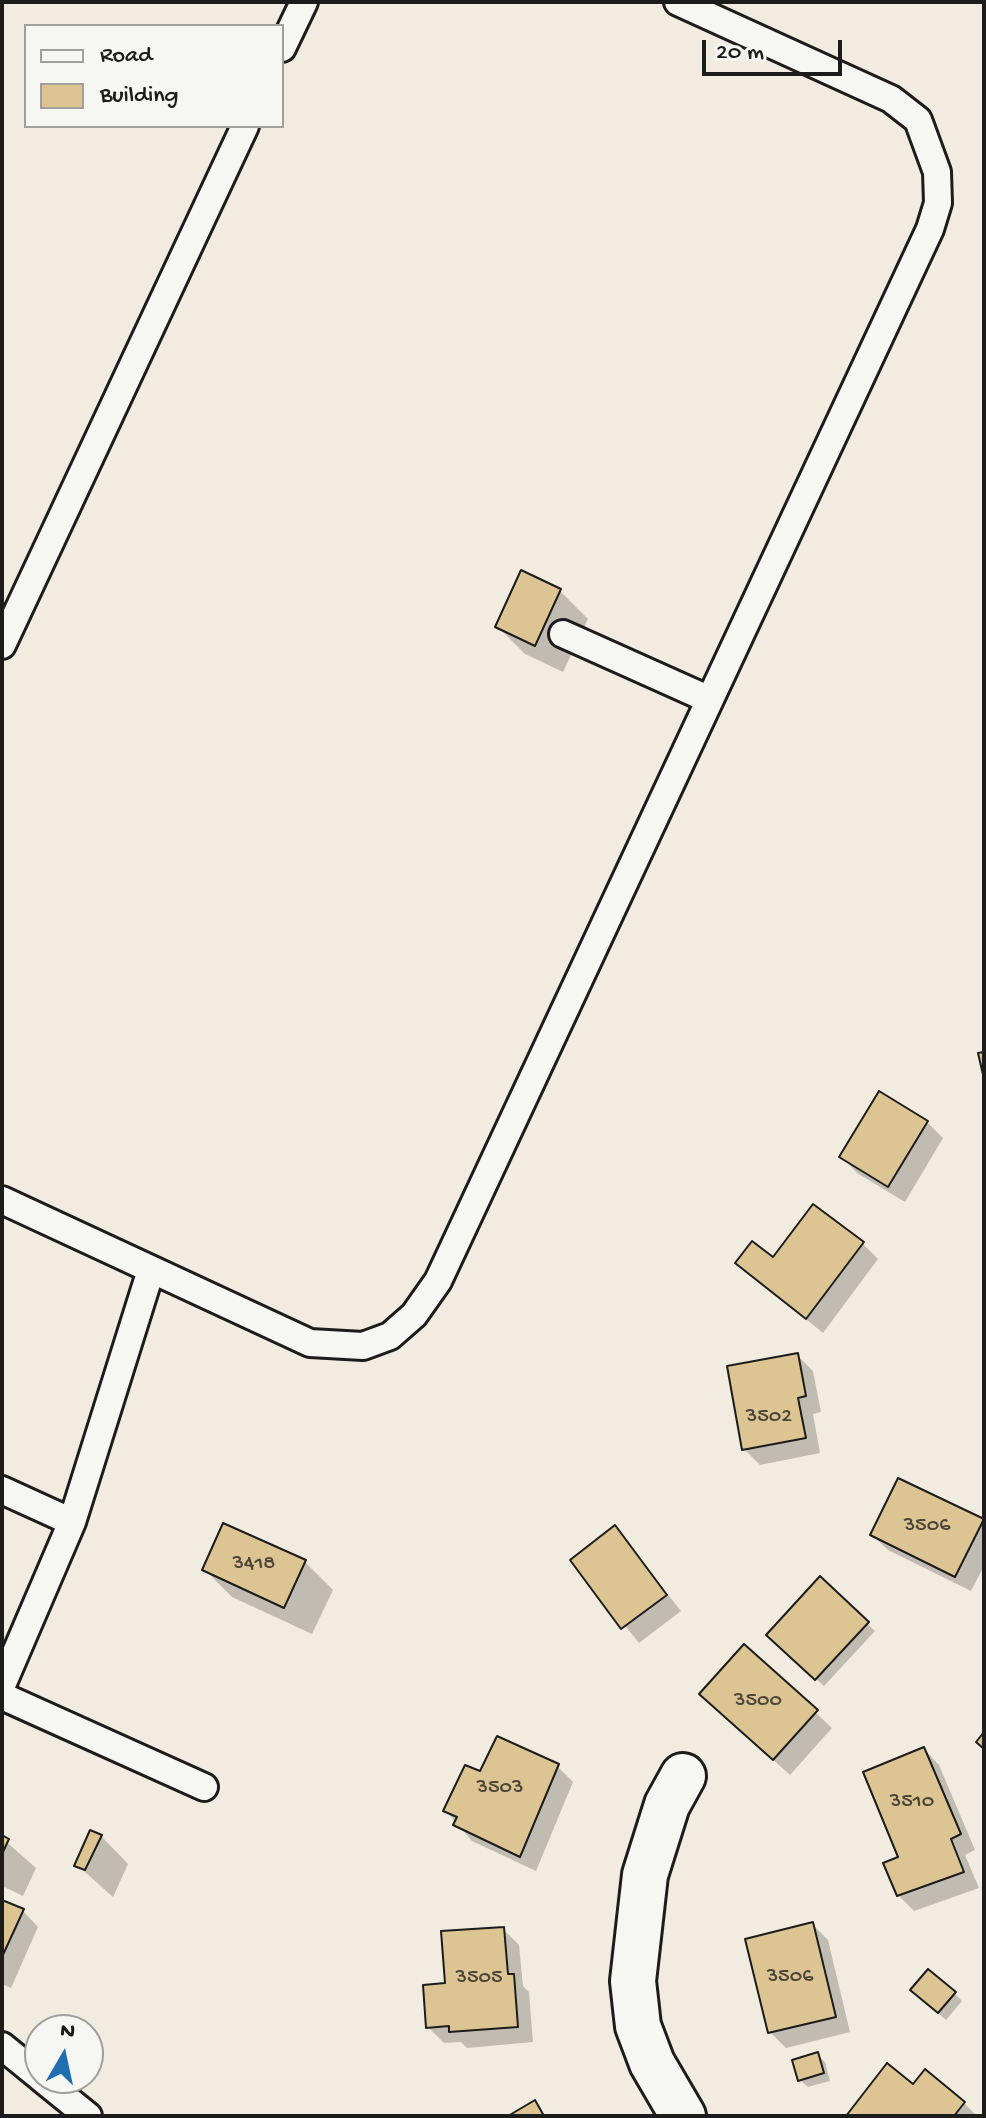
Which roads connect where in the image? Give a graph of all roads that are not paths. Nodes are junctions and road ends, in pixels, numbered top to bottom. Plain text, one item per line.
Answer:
1 (304, 2) edge
2 (678, 2) edge
3 (284, 44) edge
4 (244, 128) edge
5 (563, 634) dead end
6 (2, 645) edge
7 (708, 699) junction
8 (2, 1200) edge
9 (151, 1270) junction
10 (2, 1490) edge
11 (72, 1522) junction
12 (2, 1685) edge
13 (2, 1696) edge
14 (683, 1776) dead end
15 (204, 1787) dead end
16 (2, 2046) edge
17 (24, 2065) edge
18 (60, 2094) edge
19 (88, 2116) edge
20 (683, 2116) edge

1 - 3 lane
2 - 7 lane
4 - 6 lane
5 - 7 lane
7 - 9 lane
8 - 9 lane
9 - 11 lane
10 - 11 lane
11 - 12 lane
13 - 15 lane
14 - 20 street
16 - 17 lane
18 - 19 lane

